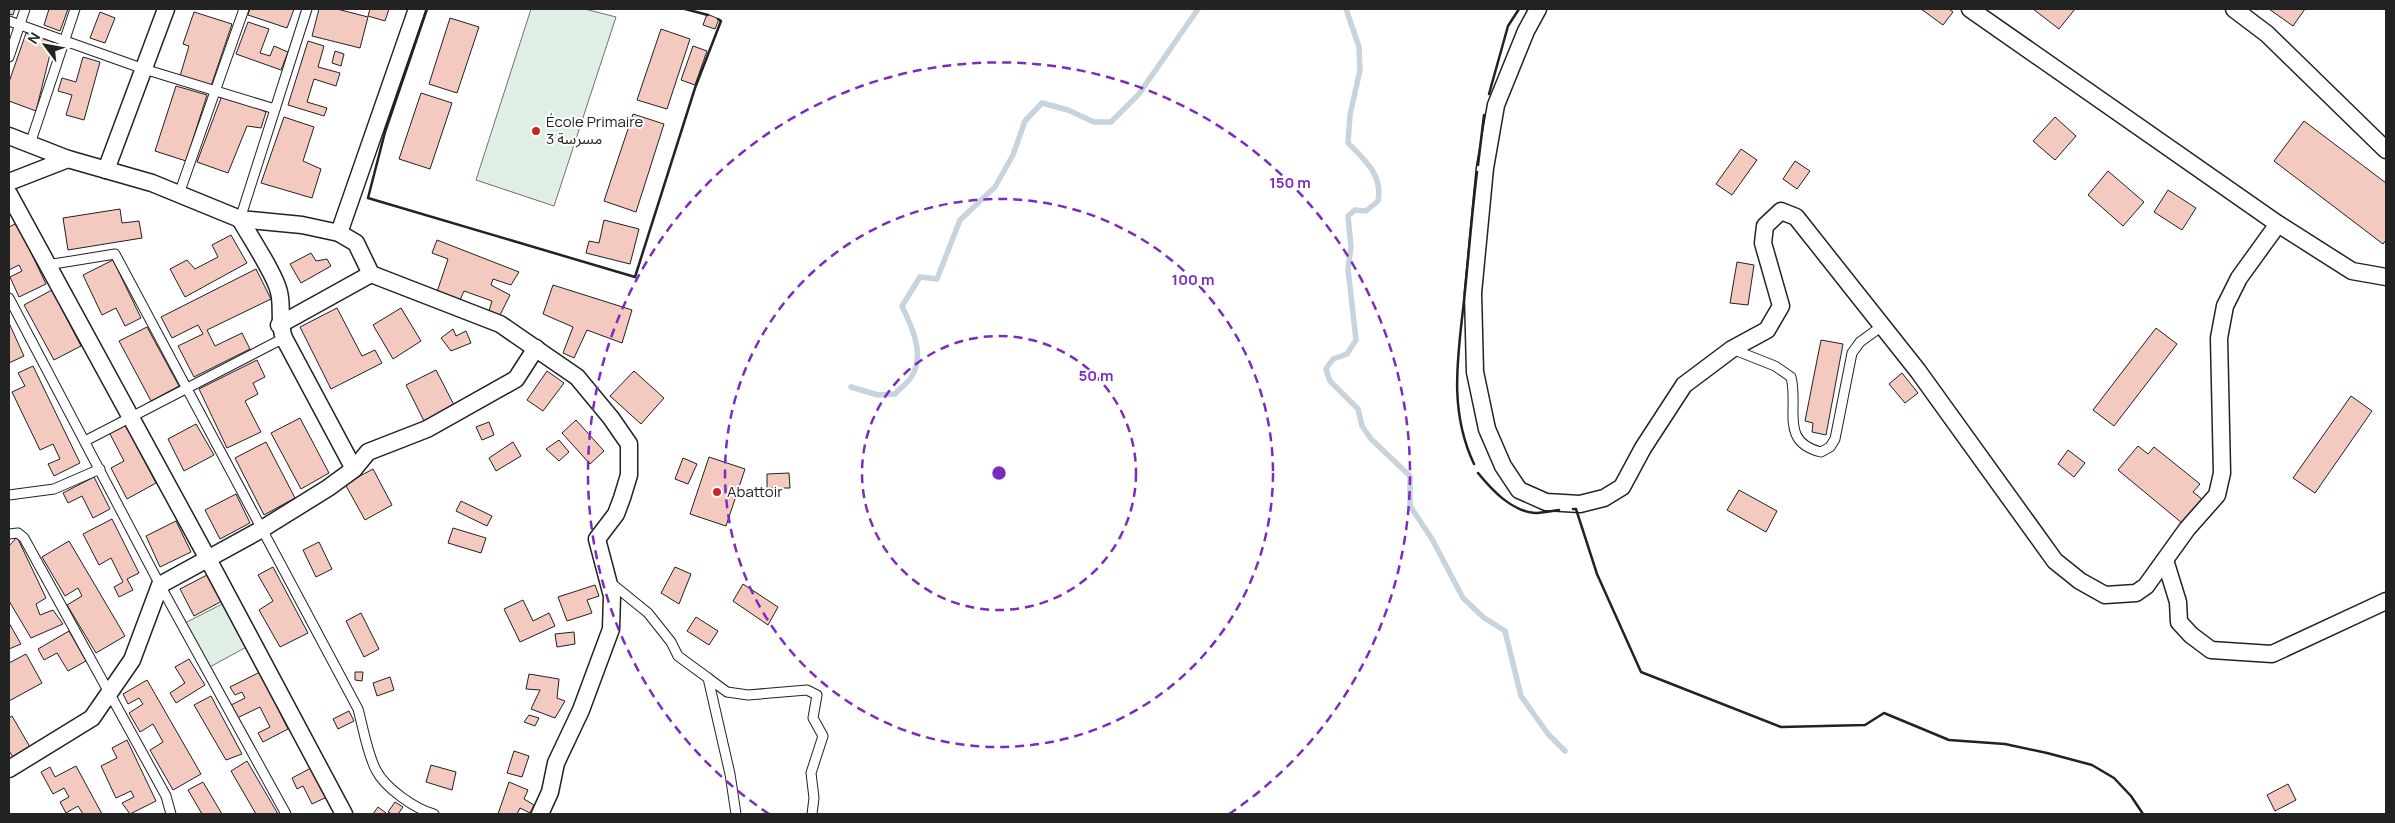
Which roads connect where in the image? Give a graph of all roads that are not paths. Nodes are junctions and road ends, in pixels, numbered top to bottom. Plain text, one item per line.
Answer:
1 (25, 9) edge
2 (75, 9) edge
3 (166, 9) edge
4 (244, 9) edge
5 (307, 9) edge
6 (417, 9) edge
7 (1538, 9) edge
8 (1970, 9) edge
9 (2234, 9) edge
10 (9, 21) edge
11 (19, 25) junction
12 (64, 39) junction
13 (9, 57) edge
14 (144, 69) junction
15 (216, 90) junction
16 (275, 108) junction
17 (9, 136) edge
18 (30, 144) junction
19 (2386, 150) edge
20 (68, 160) junction
21 (106, 170) junction
22 (9, 182) edge
23 (9, 194) edge
24 (179, 194) junction
25 (240, 219) junction
26 (2278, 224) junction
27 (339, 233) junction
28 (47, 265) junction
29 (371, 274) junction
30 (2386, 277) edge
31 (9, 298) edge
32 (1882, 326) junction
33 (281, 332) junction
34 (536, 348) junction
35 (1732, 349) junction
36 (188, 388) junction
37 (130, 417) junction
38 (85, 441) junction
39 (100, 469) junction
40 (354, 469) junction
41 (9, 495) edge
42 (262, 529) junction
43 (9, 534) edge
44 (208, 559) junction
45 (2165, 560) junction
46 (610, 582) junction
47 (160, 585) junction
48 (2386, 601) edge
49 (708, 678) junction
50 (110, 695) junction
51 (9, 768) edge
52 (171, 814) edge
53 (286, 814) edge
54 (344, 814) edge
55 (434, 814) edge
56 (540, 814) edge
57 (736, 814) edge
58 (812, 814) edge

1 - 11 lane
2 - 12 lane
3 - 14 street
4 - 15 lane
5 - 16 lane
6 - 27 street
7 - 35 street
8 - 26 street
9 - 19 street
10 - 11 lane
11 - 12 lane
11 - 13 lane
12 - 14 lane
12 - 18 lane
14 - 15 lane
14 - 21 street
15 - 16 lane
15 - 24 lane
16 - 25 lane
17 - 18 street
18 - 20 street
20 - 21 street
20 - 22 street
21 - 24 street
23 - 28 street
24 - 25 street
25 - 27 street
25 - 33 street
26 - 30 street
26 - 45 street
27 - 29 street
28 - 36 lane
28 - 37 street
29 - 33 street
29 - 34 street
31 - 38 lane
32 - 35 lane
32 - 35 street
32 - 45 street
33 - 36 lane
33 - 40 street
34 - 40 street
34 - 46 street
36 - 37 lane
36 - 42 lane
37 - 38 lane
37 - 44 street
38 - 39 lane
39 - 41 lane
39 - 47 lane
40 - 42 street
42 - 44 street
42 - 55 lane
43 - 50 lane
44 - 47 street
44 - 54 street
45 - 48 street
46 - 49 lane
46 - 56 street
47 - 50 street
47 - 53 lane
49 - 57 lane
49 - 58 lane
50 - 51 street
50 - 52 lane

